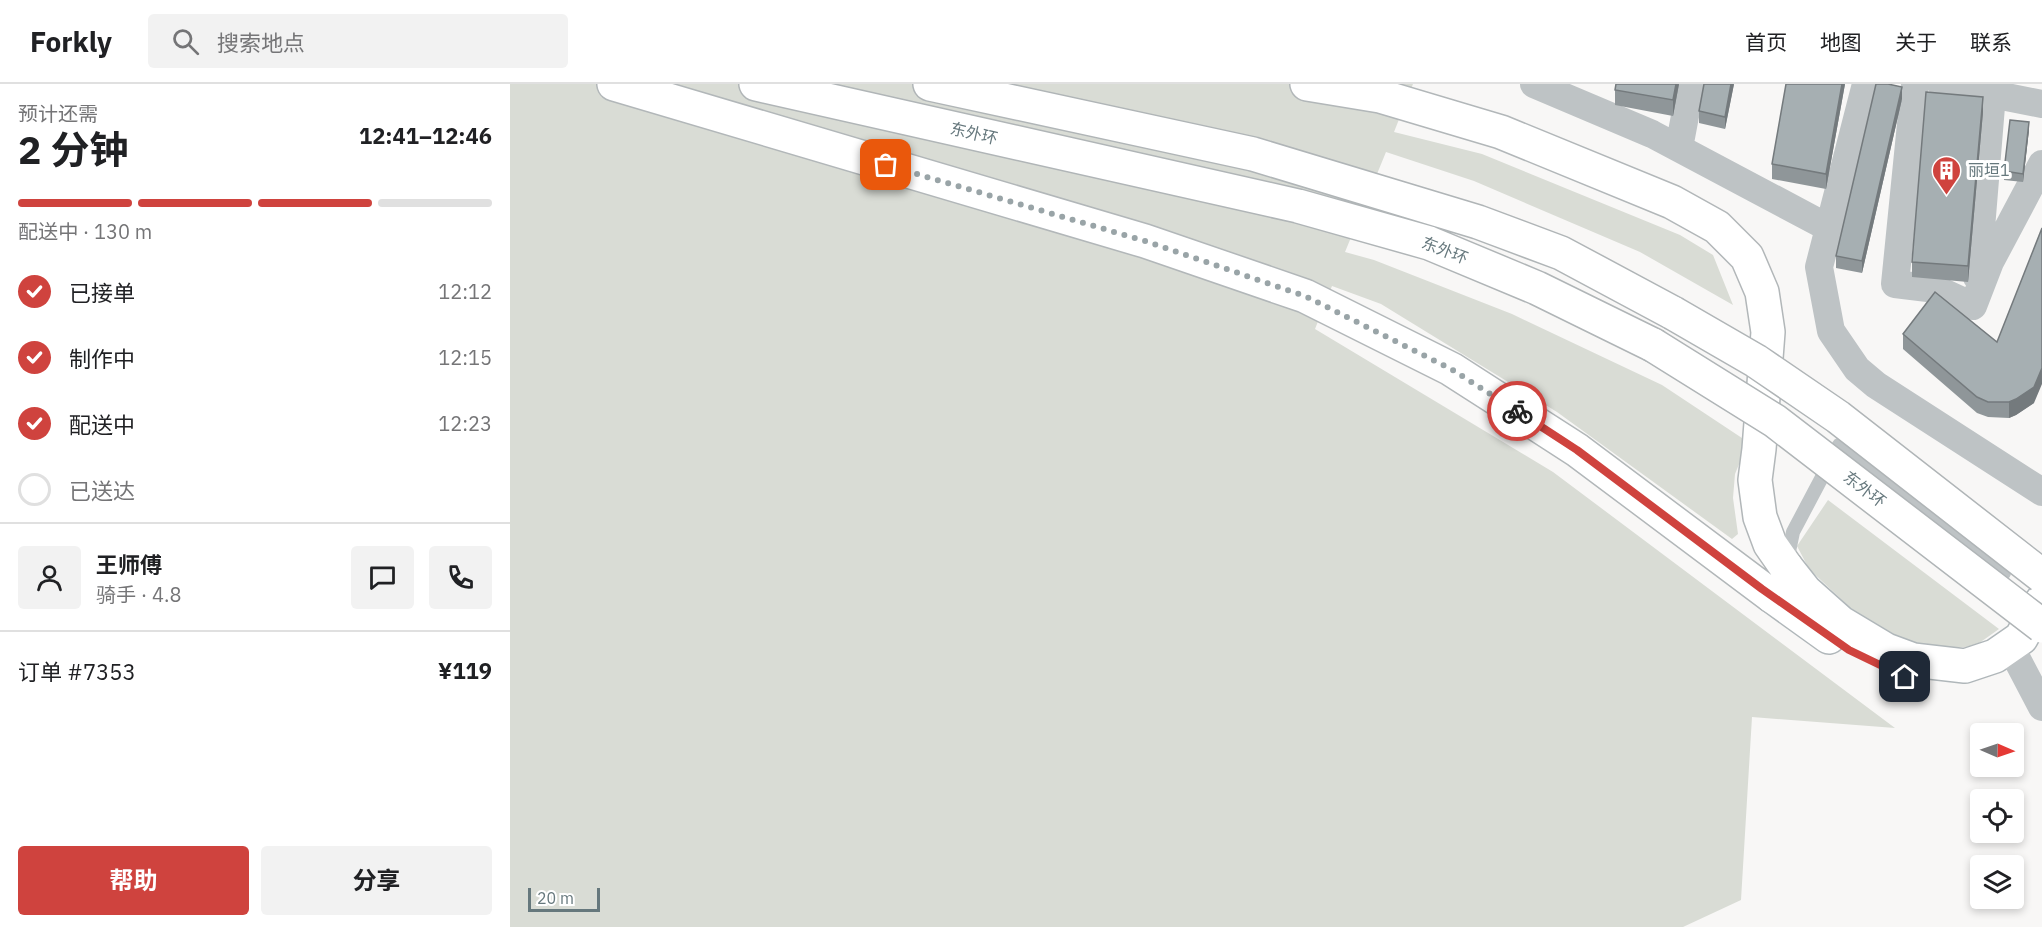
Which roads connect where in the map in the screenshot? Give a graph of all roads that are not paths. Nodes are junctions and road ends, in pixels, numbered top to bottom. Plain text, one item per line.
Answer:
1 (614, 84) edge
2 (756, 84) edge
3 (930, 84) edge
4 (1307, 84) edge
5 (1691, 84) edge
6 (1866, 84) edge
7 (1915, 84) edge
8 (1941, 84) edge
9 (1544, 86) edge
10 (1992, 94) junction
11 (2042, 104) edge
12 (1679, 148) junction
13 (2042, 164) edge
14 (1829, 228) junction
15 (1983, 279) junction
16 (2042, 492) edge
17 (2004, 573) dead end
18 (2042, 576) edge
19 (1779, 582) junction
20 (2042, 601) edge
21 (2042, 626) edge
22 (2024, 653) edge
23 (2042, 707) edge

1 - 19 main road
2 - 21 main road, 东外环, bridge
3 - 18 main road, bridge
4 - 19 main road
5 - 12 street
6 - 14 street
7 - 15 street
8 - 10 street
9 - 12 street
10 - 11 street
10 - 15 street
12 - 14 street
13 - 15 street
14 - 16 street
17 - 19 lane
19 - 22 main road
20 - 22 main road
22 - 23 street

